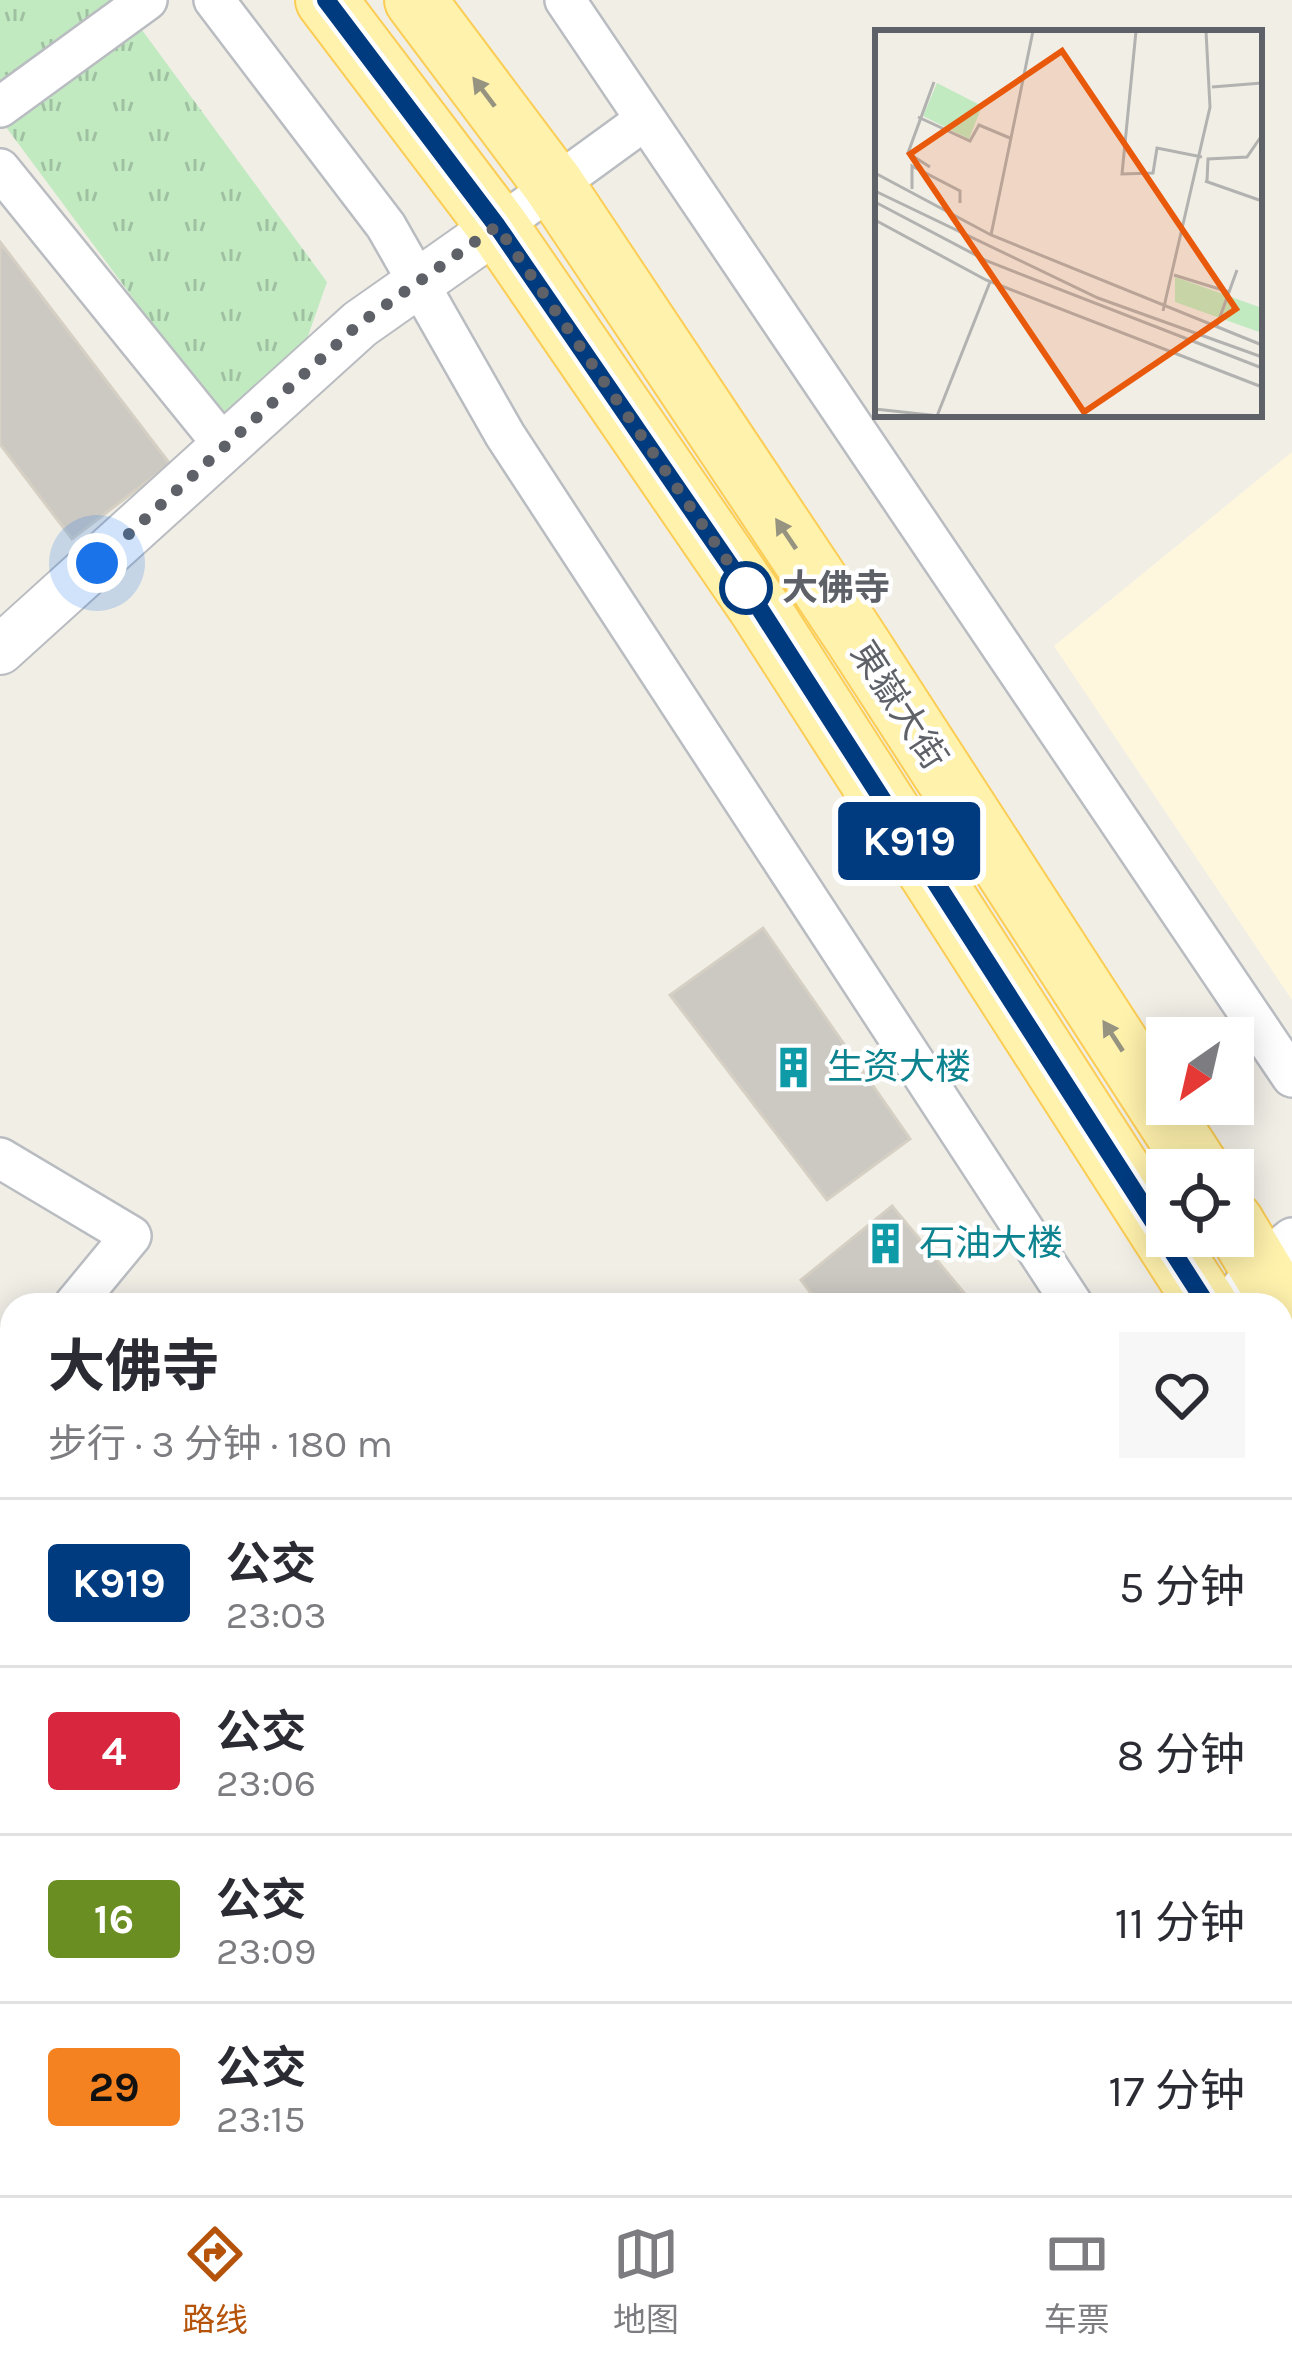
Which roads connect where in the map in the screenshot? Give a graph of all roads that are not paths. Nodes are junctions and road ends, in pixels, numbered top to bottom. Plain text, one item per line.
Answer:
1 (147, 0) edge
2 (214, 0) edge
3 (326, 0) edge
4 (415, 0) edge
5 (565, 0) edge
6 (0, 107) edge
7 (645, 120) junction
8 (0, 169) edge
9 (553, 184) junction
10 (497, 226) junction
11 (418, 282) junction
12 (226, 448) junction
13 (0, 650) edge
14 (1292, 1077) edge
15 (1186, 1149) edge
16 (0, 1157) edge
17 (1253, 1257) edge
18 (84, 1293) edge
19 (1065, 1293) edge
20 (1199, 1293) edge
21 (1275, 1293) edge

1 - 6 street
2 - 11 street
3 - 10 main road, 東嶽大街
9 -> 4 main road, 東嶽大街
5 - 7 street
7 - 9 street
7 - 14 street
8 - 12 street
9 - 10 street
15 -> 9 main road, 東嶽大街
10 - 11 street
10 - 20 main road, 東嶽大街
11 - 12 street
11 - 19 street
12 - 13 street
16 - 18 street
17 - 21 main road

